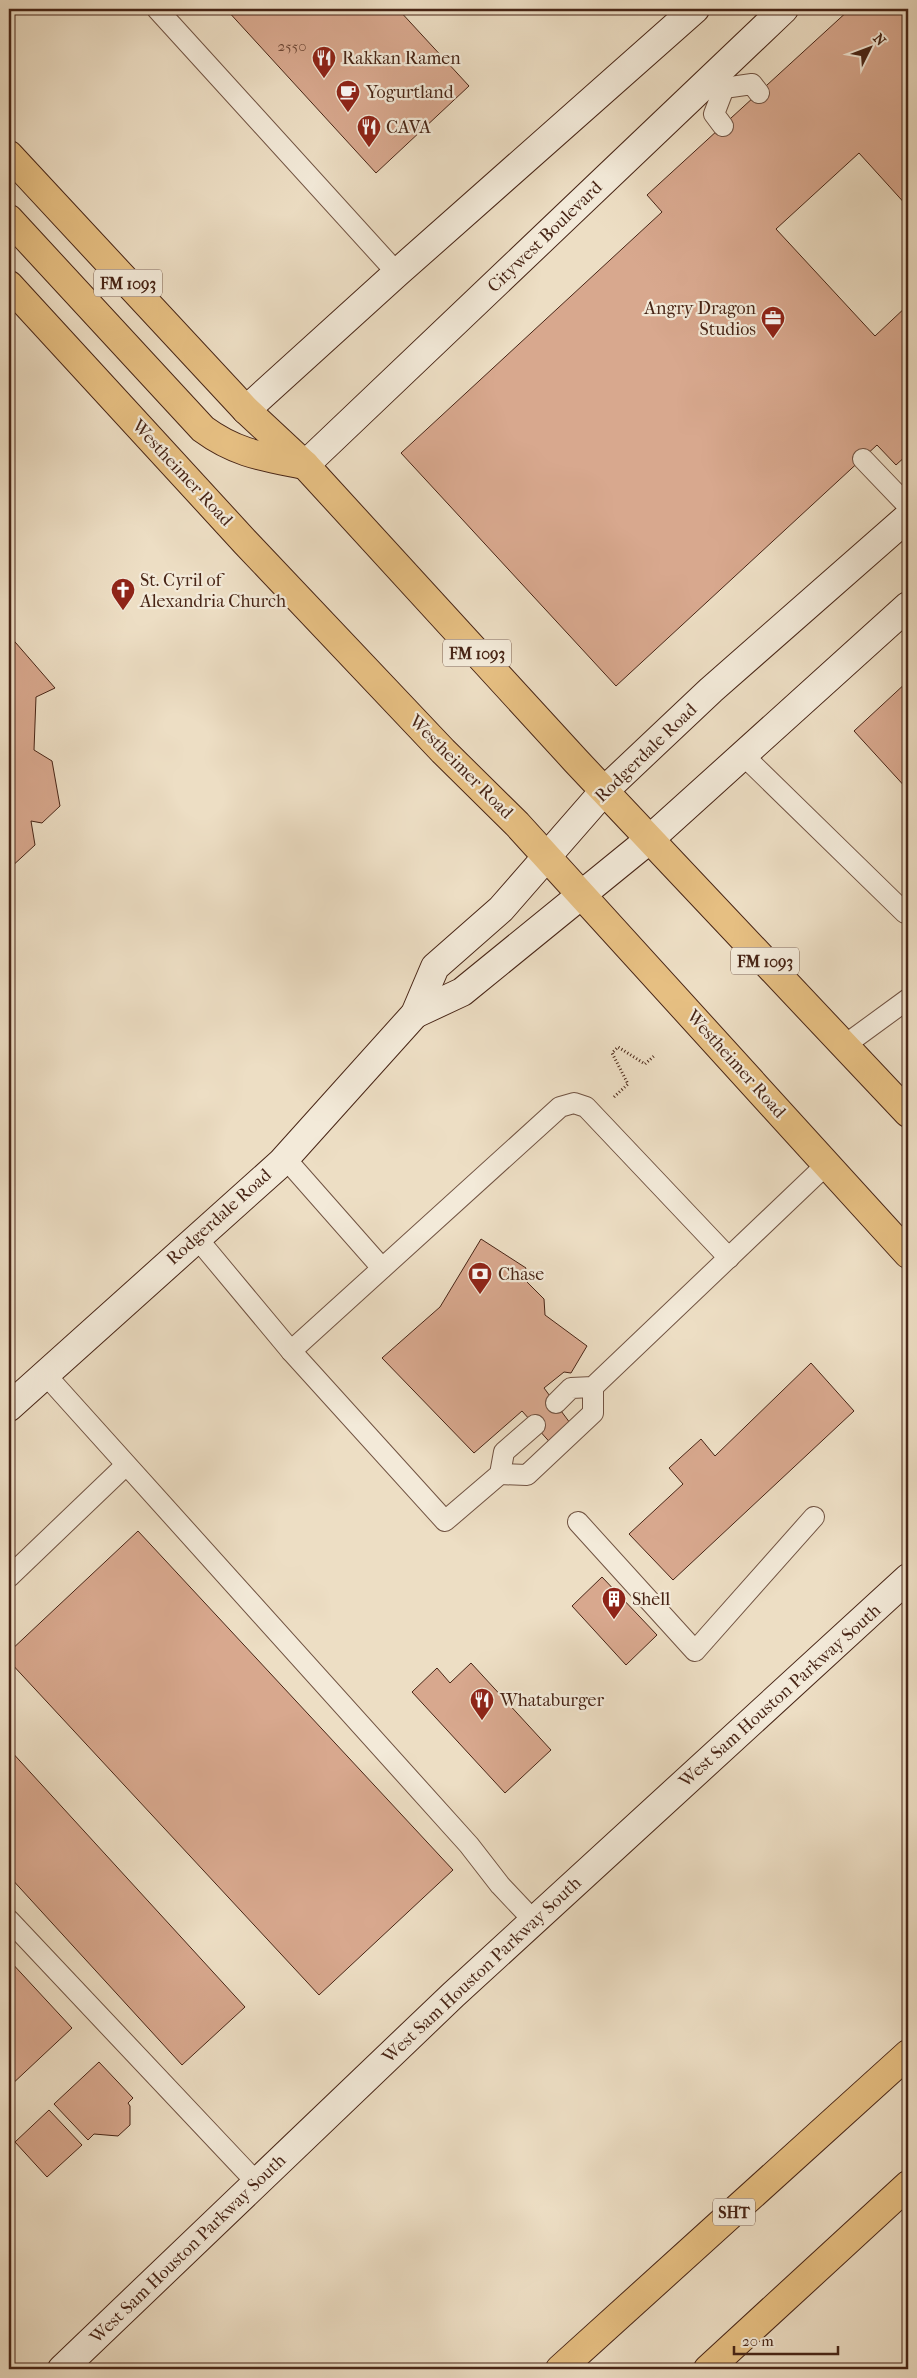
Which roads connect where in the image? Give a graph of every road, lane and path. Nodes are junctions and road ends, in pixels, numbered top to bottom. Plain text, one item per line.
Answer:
1 (156, 9) edge
2 (695, 9) edge
3 (784, 9) edge
4 (718, 83) junction
5 (759, 93) dead end
6 (723, 126) dead end
7 (9, 155) edge
8 (9, 219) edge
9 (397, 273) junction
10 (9, 285) edge
11 (246, 410) junction
12 (862, 459) dead end
13 (305, 465) junction
14 (908, 506) edge
15 (908, 517) edge
16 (908, 606) edge
17 (743, 756) junction
18 (604, 791) junction
19 (650, 839) junction
20 (547, 858) junction
21 (582, 894) junction
22 (907, 913) edge
23 (908, 999) edge
24 (415, 1014) junction
25 (845, 1046) junction
26 (654, 1056) dead end
27 (908, 1113) edge
28 (594, 1116) junction
29 (285, 1158) junction
30 (827, 1164) junction
31 (196, 1237) junction
32 (908, 1254) edge
33 (728, 1258) junction
34 (382, 1268) junction
35 (291, 1351) junction
36 (44, 1373) junction
37 (600, 1381) junction
38 (556, 1403) dead end
39 (9, 1407) edge
40 (535, 1425) dead end
41 (126, 1465) junction
42 (500, 1474) junction
43 (814, 1517) dead end
44 (578, 1522) dead end
45 (9, 1577) edge
46 (908, 1578) edge
47 (9, 1920) edge
48 (534, 1921) junction
49 (908, 2054) edge
50 (257, 2183) junction
51 (908, 2185) edge
52 (62, 2369) edge
53 (560, 2369) edge
54 (708, 2369) edge

1 - 9 lane
2 - 9 street
3 - 4 street, Citywest Boulevard
4 - 5 lane
4 - 6 lane
4 - 13 street, Citywest Boulevard
7 - 11 main road, FM 1093
8 - 13 main road
9 - 11 street
10 - 20 main road, Westheimer Road
11 - 13 main road, FM 1093
12 - 14 lane
13 - 18 main road, FM 1093
15 - 18 street, Rodgerdale Road
16 - 17 street, Rodgerdale Road
17 - 19 street, Rodgerdale Road
17 - 22 lane
18 - 19 main road, FM 1093
18 - 20 street, Rodgerdale Road
19 - 21 street, Rodgerdale Road
19 - 25 main road, FM 1093
20 - 21 main road, Westheimer Road
20 - 24 street, Rodgerdale Road
21 - 24 street, Rodgerdale Road
21 - 30 main road, Westheimer Road
23 - 25 lane
24 - 29 street, Rodgerdale Road
25 - 27 main road, FM 1093
26 - 28 path
28 - 33 lane
28 - 34 lane
29 - 31 street, Rodgerdale Road
29 - 34 lane
30 - 32 main road, Westheimer Road
30 - 33 lane
31 - 35 lane
31 - 36 street, Rodgerdale Road
33 - 37 lane
34 - 35 lane
35 - 42 lane
36 - 39 street, Rodgerdale Road
36 - 41 lane
37 - 38 lane
37 - 42 lane
40 - 42 lane
41 - 45 lane
41 - 48 lane
43 - 44 lane
46 - 48 street, West Sam Houston Parkway South
47 - 50 lane
48 - 50 street, West Sam Houston Parkway South
49 - 53 main road, SHT
50 - 52 street, West Sam Houston Parkway South
51 - 54 main road

